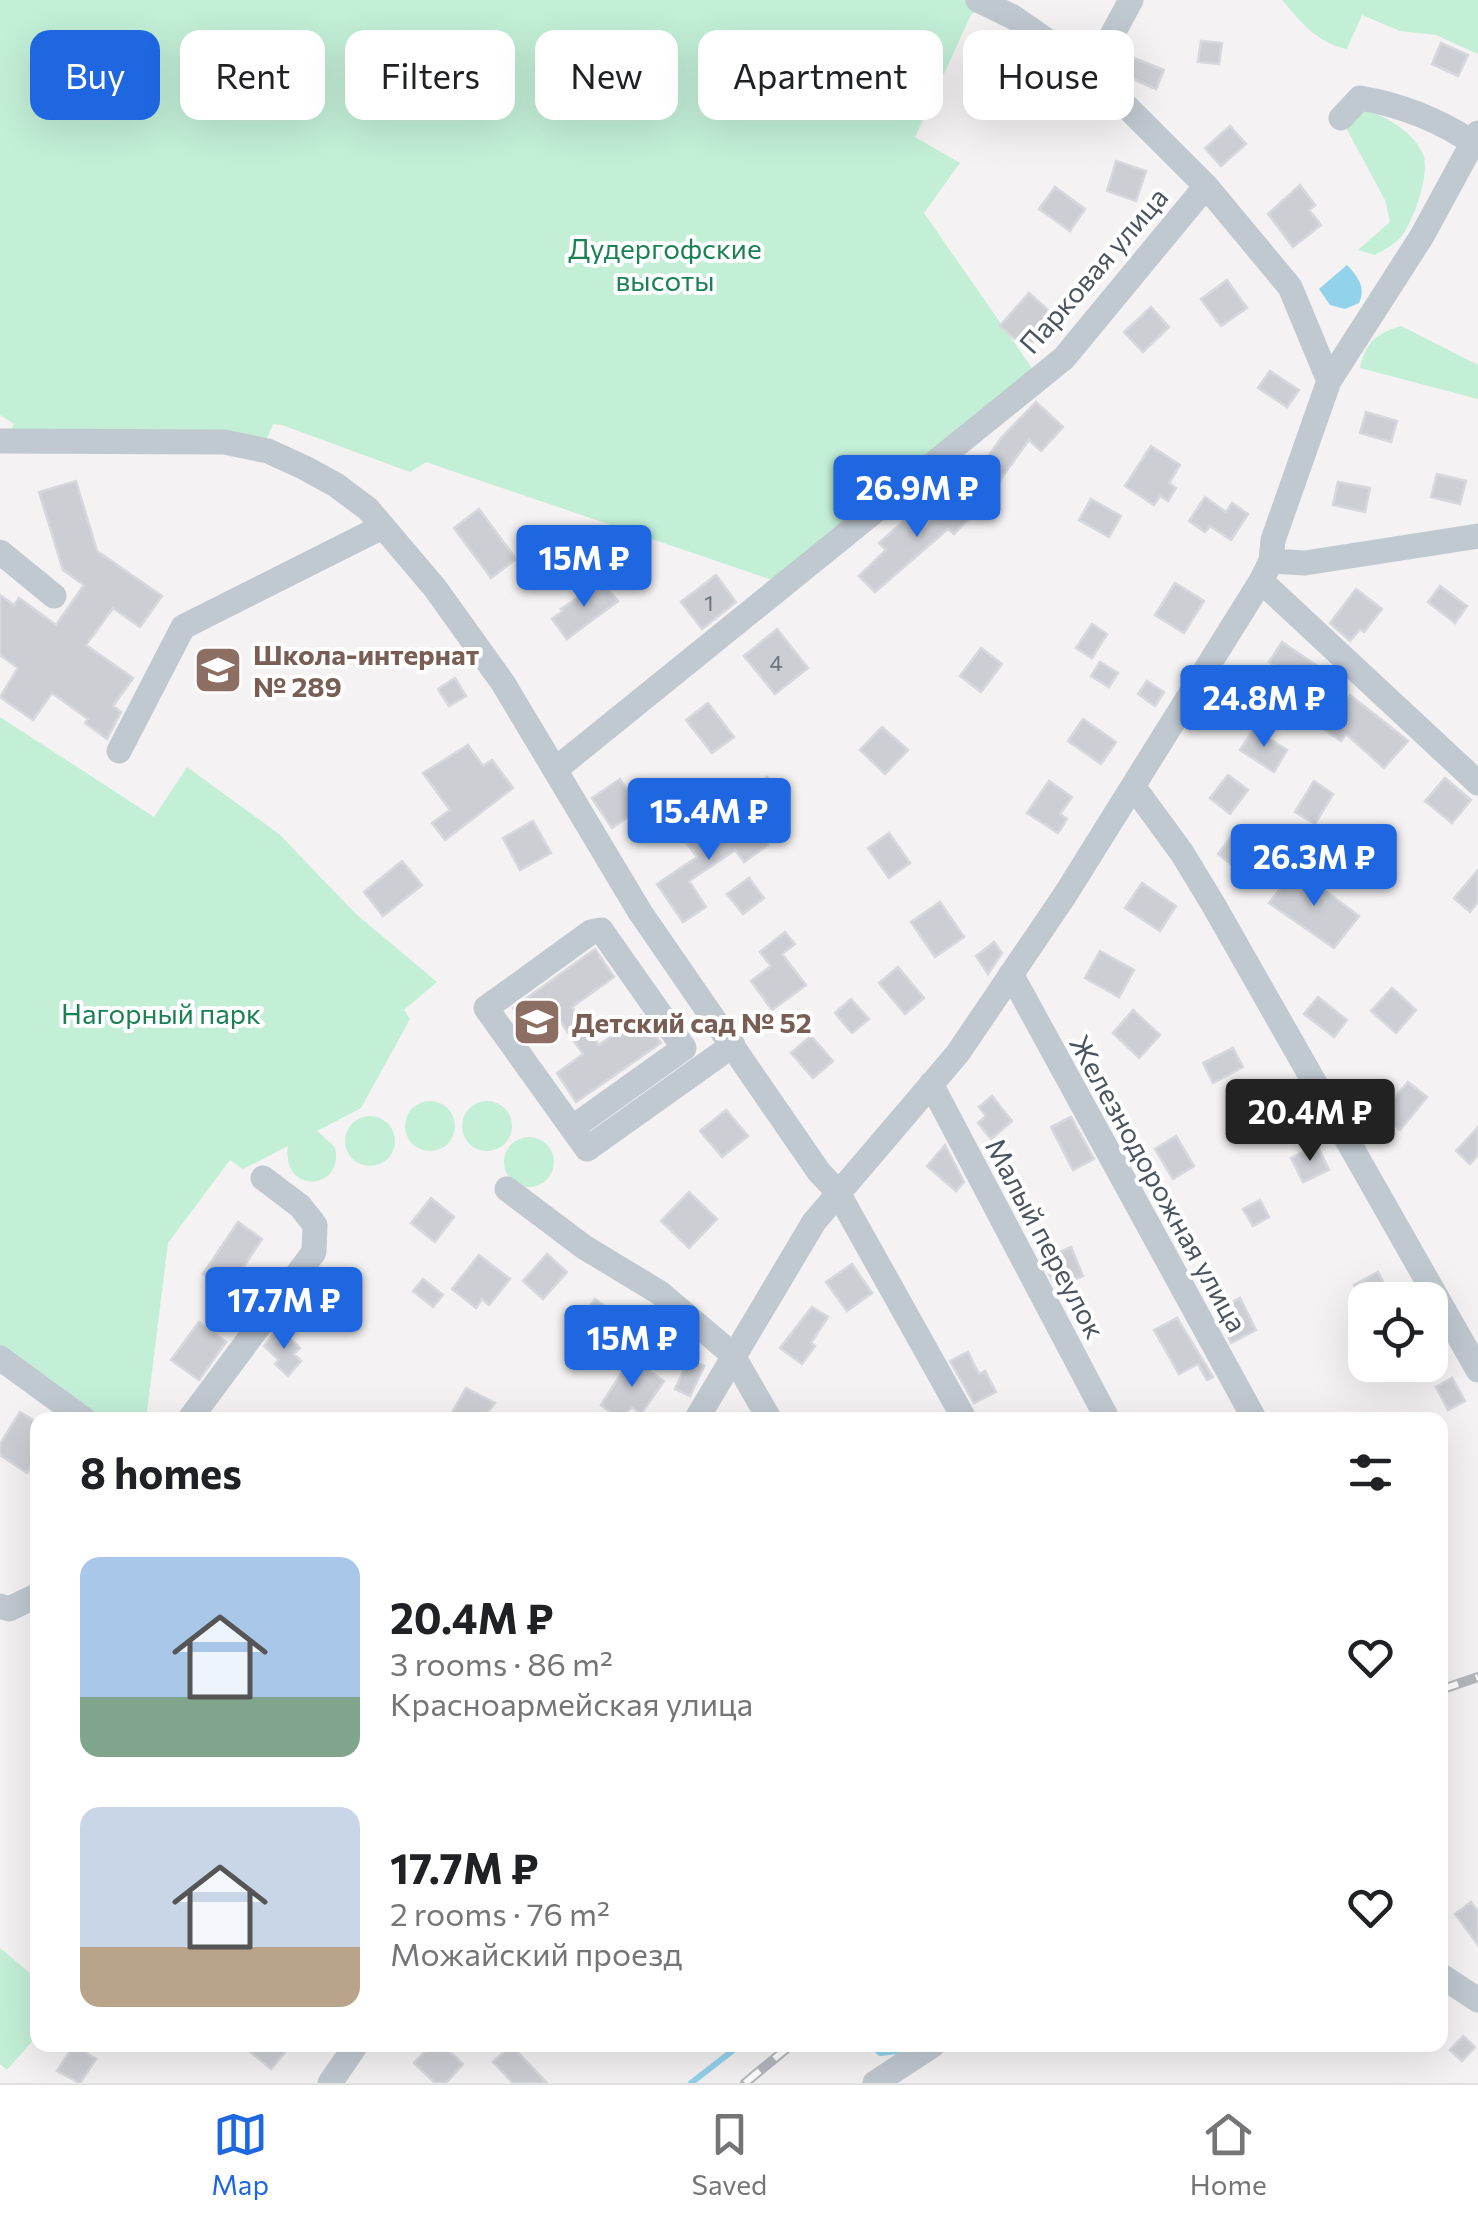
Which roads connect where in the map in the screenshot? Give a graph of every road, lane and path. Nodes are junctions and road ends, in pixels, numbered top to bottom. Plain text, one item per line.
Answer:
1 (978, 0) edge
2 (1131, 0) edge
3 (1031, 30) edge
4 (1115, 30) edge
5 (1134, 114) edge
6 (1341, 118) dead end
7 (1477, 141) edge
8 (1206, 186) junction
9 (1329, 380) junction
10 (0, 441) edge
11 (382, 527) junction
12 (1478, 536) edge
13 (0, 552) edge
14 (1266, 571) junction
15 (54, 596) dead end
16 (118, 750) dead end
17 (556, 769) junction
18 (1478, 782) edge
19 (1133, 786) junction
20 (1011, 974) junction
21 (733, 1044) junction
22 (931, 1084) junction
23 (572, 1128) junction
24 (264, 1178) dead end
25 (507, 1189) dead end
26 (838, 1191) junction
27 (732, 1354) junction
28 (0, 1358) edge
29 (1478, 1370) edge
30 (74, 1412) edge
31 (196, 1412) edge
32 (700, 1412) edge
33 (765, 1412) edge
34 (961, 1412) edge
35 (1104, 1412) edge
36 (1247, 1412) edge
37 (30, 1599) edge
38 (0, 1606) edge
39 (1448, 1981) edge
40 (1478, 2000) edge
41 (351, 2052) edge
42 (922, 2052) edge
43 (330, 2083) edge
44 (875, 2083) edge

1 - 3 street
2 - 4 street
5 - 8 street
6 - 7 street
7 - 9 street
8 - 9 street
8 - 17 street, Парковая улица
9 - 14 street
10 - 11 street
11 - 16 street
11 - 17 street
12 - 14 street
13 - 15 street
14 - 18 street
14 - 19 street
17 - 21 street
19 - 20 street
19 - 29 street
20 - 22 street
20 - 36 street, Железнодорожная улица
21 - 23 street
21 - 26 street
22 - 26 street
22 - 35 street, Малый переулок
23 - 23 street
24 - 31 street
25 - 27 street
26 - 27 street
26 - 34 street
27 - 32 street
27 - 33 street
28 - 30 street
37 - 38 street
39 - 40 street
41 - 43 street
42 - 44 street

